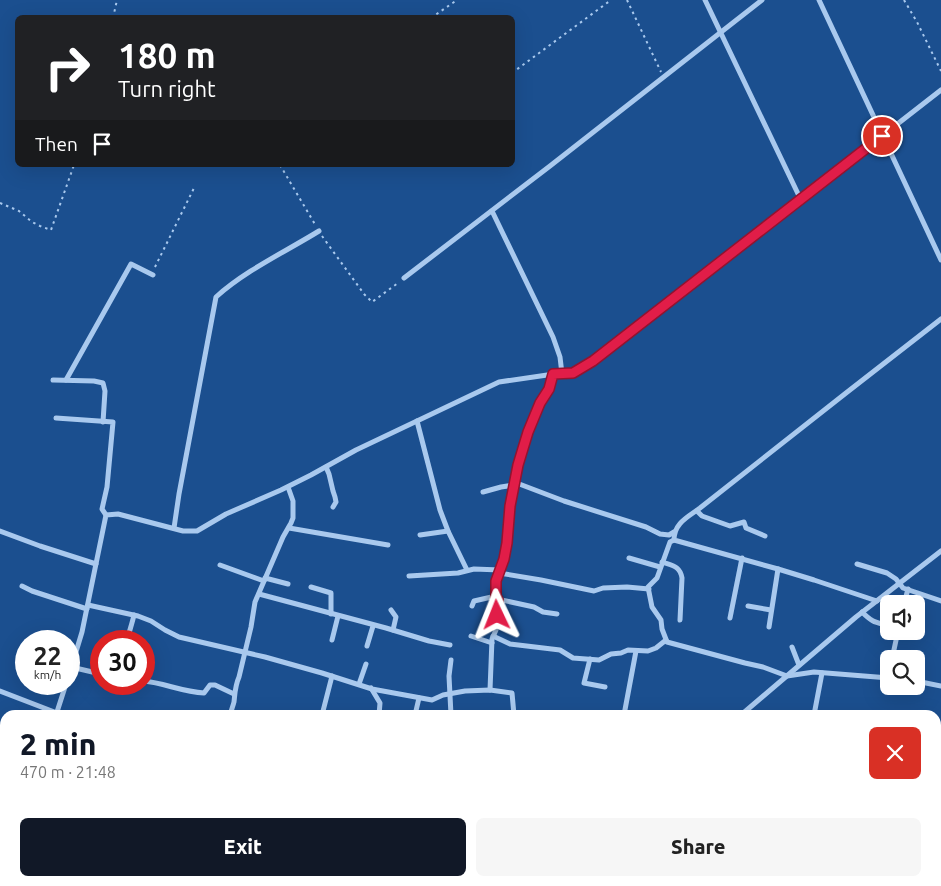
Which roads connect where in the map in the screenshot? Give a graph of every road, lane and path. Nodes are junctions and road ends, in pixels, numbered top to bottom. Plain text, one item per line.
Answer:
1 (117, 0) edge
2 (457, 0) edge
3 (611, 0) edge
4 (627, 0) edge
5 (705, 0) edge
6 (762, 0) edge
7 (819, 0) edge
8 (904, 0) edge
9 (114, 15) edge
10 (435, 15) edge
11 (720, 32) junction
12 (515, 71) edge
13 (941, 71) edge
14 (664, 76) junction
15 (941, 90) edge
16 (882, 136) junction
17 (73, 167) edge
18 (281, 167) edge
19 (195, 186) dead end
20 (801, 200) junction
21 (0, 202) edge
22 (492, 211) junction
23 (319, 231) junction
24 (941, 260) edge
25 (152, 274) joint
26 (404, 278) joint
27 (941, 320) edge
28 (553, 374) junction
29 (562, 374) junction
30 (54, 380) dead end
31 (66, 380) junction
32 (56, 418) dead end
33 (417, 421) junction
34 (103, 422) junction
35 (326, 467) junction
36 (514, 484) junction
37 (288, 487) junction
38 (482, 492) dead end
39 (333, 508) dead end
40 (697, 511) junction
41 (106, 516) junction
42 (174, 528) junction
43 (289, 528) junction
44 (0, 531) edge
45 (448, 531) junction
46 (674, 532) junction
47 (420, 536) dead end
48 (765, 536) dead end
49 (674, 540) junction
50 (388, 545) dead end
51 (941, 551) edge
52 (630, 558) dead end
53 (742, 558) junction
54 (96, 564) junction
55 (857, 564) dead end
56 (220, 565) dead end
57 (661, 565) junction
58 (778, 569) junction
59 (467, 570) junction
60 (499, 572) junction
61 (409, 576) dead end
62 (265, 580) junction
63 (288, 584) dead end
64 (899, 584) junction
65 (22, 586) dead end
66 (311, 587) dead end
67 (649, 589) junction
68 (908, 589) junction
69 (259, 594) junction
70 (906, 595) edge
71 (497, 597) junction
72 (877, 601) junction
73 (941, 601) edge
74 (472, 606) dead end
75 (748, 606) dead end
76 (88, 607) junction
77 (391, 610) dead end
78 (771, 610) junction
79 (862, 612) junction
80 (330, 614) junction
81 (557, 614) dead end
82 (134, 615) junction
83 (338, 616) junction
84 (730, 618) dead end
85 (680, 620) dead end
86 (880, 624) edge
87 (374, 626) junction
88 (769, 627) dead end
89 (130, 630) edge
90 (393, 630) junction
91 (471, 636) dead end
92 (493, 636) junction
93 (80, 638) edge
94 (332, 640) dead end
95 (666, 640) junction
96 (492, 643) junction
97 (450, 645) dead end
98 (367, 646) dead end
99 (792, 647) dead end
100 (636, 651) junction
101 (244, 652) junction
102 (590, 659) junction
103 (451, 660) dead end
104 (366, 664) dead end
105 (799, 665) junction
106 (822, 673) junction
107 (332, 676) junction
108 (787, 676) junction
109 (880, 677) edge
110 (155, 683) edge
111 (925, 683) edge
112 (359, 684) junction
113 (941, 686) edge
114 (606, 687) dead end
115 (371, 688) junction
116 (490, 690) junction
117 (0, 691) edge
118 (234, 694) junction
119 (450, 694) junction
120 (62, 695) edge
121 (419, 698) junction
122 (46, 710) edge
123 (57, 710) edge
124 (231, 710) edge
125 (323, 710) edge
126 (379, 710) edge
127 (416, 710) edge
128 (451, 710) edge
129 (514, 710) edge
130 (625, 710) edge
131 (747, 710) edge
132 (815, 710) edge

1 - 9 path
2 - 10 path
3 - 12 path
4 - 14 path
5 - 11 street
6 - 11 street
7 - 16 street
8 - 13 path
11 - 14 street
11 - 20 street
14 - 22 street
15 - 16 street
16 - 20 street
16 - 24 street
17 - 21 path
18 - 23 path
19 - 25 path
20 - 29 street
22 - 26 street
22 - 29 street
23 - 26 path
23 - 42 street
25 - 31 street
27 - 40 street
28 - 29 street
28 - 33 street
28 - 36 street
30 - 31 street
31 - 34 street
32 - 34 street
33 - 35 street
33 - 45 street
34 - 41 street
35 - 37 street
35 - 39 street
36 - 38 street
36 - 46 street
36 - 60 street
37 - 42 street
37 - 43 street
40 - 46 street
40 - 48 street
41 - 42 street
41 - 54 street
43 - 50 street
43 - 62 street
44 - 54 street
45 - 47 street
45 - 59 street
46 - 49 street
49 - 53 street
49 - 57 street
51 - 64 street
52 - 57 street
53 - 58 street
53 - 84 street
54 - 76 street
55 - 64 street
56 - 62 street
57 - 67 street
57 - 85 street
58 - 72 street
58 - 78 street
59 - 60 street
59 - 61 street
60 - 67 street
60 - 71 street
62 - 63 street
62 - 69 street
64 - 68 street
64 - 72 street
65 - 76 street
66 - 80 street
67 - 95 street
68 - 70 street
68 - 73 street
69 - 80 street
69 - 101 street
71 - 74 street
71 - 81 street
71 - 92 street
72 - 79 street
75 - 78 street
76 - 82 street
76 - 93 street
77 - 90 street
78 - 88 street
79 - 86 street
79 - 105 street
80 - 83 street
82 - 89 street
82 - 101 street
83 - 87 street
83 - 94 street
87 - 90 street
87 - 98 street
90 - 97 street
91 - 96 street
92 - 96 street
92 - 102 street
95 - 100 street
95 - 108 street
96 - 116 street
99 - 105 street
100 - 102 street
100 - 130 street
101 - 107 street
101 - 118 street
102 - 114 street
103 - 119 street
104 - 112 street
105 - 108 street
106 - 108 street
106 - 109 street
106 - 132 street
107 - 112 street
107 - 125 street
108 - 131 street
110 - 118 street
111 - 113 street
112 - 115 street
115 - 121 street
115 - 126 street
116 - 119 street
116 - 129 street
117 - 122 street
118 - 124 street
119 - 121 street
119 - 128 street
120 - 123 street
121 - 127 street

